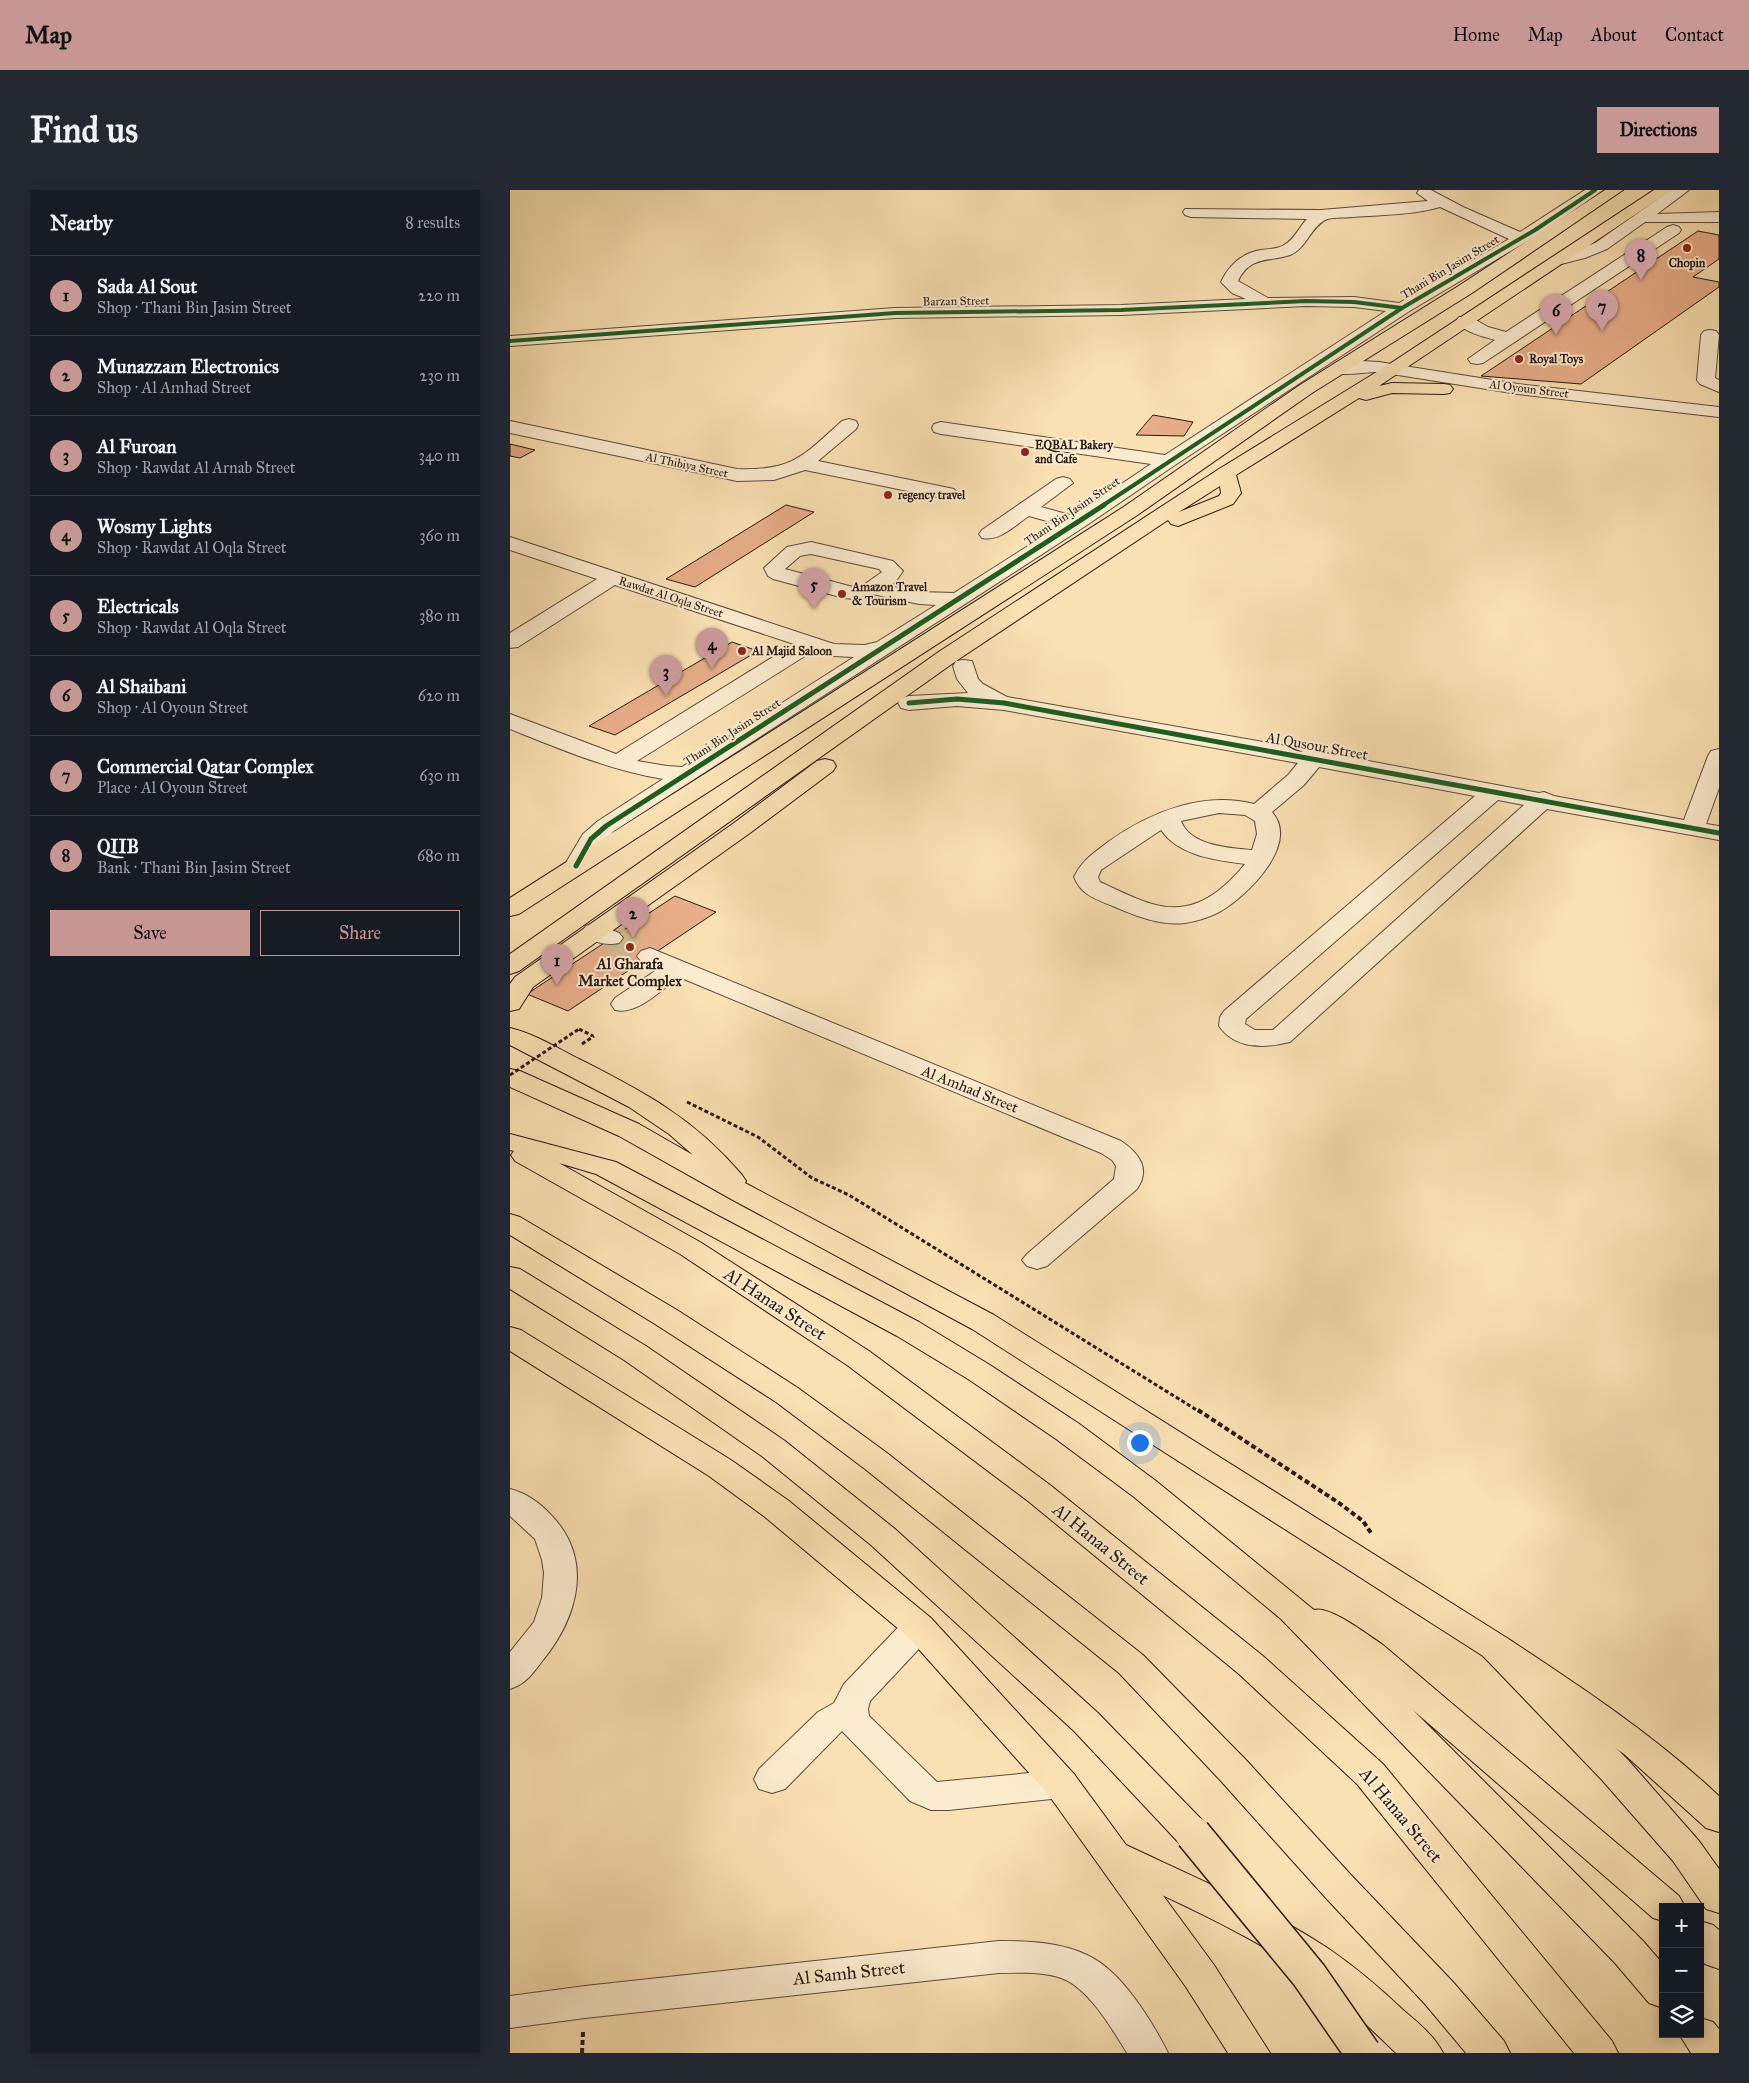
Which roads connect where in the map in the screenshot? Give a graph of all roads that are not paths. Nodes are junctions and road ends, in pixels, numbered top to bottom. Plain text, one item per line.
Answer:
1 (1422, 190) edge
2 (1595, 190) edge
3 (1615, 190) edge
4 (1681, 190) edge
5 (1663, 196) edge
6 (1440, 202) junction
7 (1716, 210) edge
8 (1191, 212) dead end
9 (1579, 213) junction
10 (1321, 215) junction
11 (1636, 220) junction
12 (1527, 234) junction
13 (1614, 236) junction
14 (1561, 259) junction
15 (1476, 296) junction
16 (1264, 303) junction
17 (1402, 308) junction
18 (1465, 321) junction
19 (1710, 335) dead end
20 (1509, 338) junction
21 (510, 341) edge
22 (1420, 351) junction
23 (1476, 359) dead end
24 (1339, 369) junction
25 (1383, 371) junction
26 (1461, 380) junction
27 (1719, 387) edge
28 (1444, 389) junction
29 (1306, 390) junction
30 (1719, 412) edge
31 (1322, 415) junction
32 (1719, 422) edge
33 (849, 425) dead end
34 (510, 427) edge
35 (941, 428) dead end
36 (1218, 451) junction
37 (1257, 453) junction
38 (1168, 461) junction
39 (804, 464) junction
40 (1226, 473) junction
41 (1063, 483) dead end
42 (1121, 492) junction
43 (948, 493) dead end
44 (1026, 509) junction
45 (1129, 512) junction
46 (1078, 523) junction
47 (989, 534) dead end
48 (514, 547) edge
49 (612, 578) junction
50 (872, 588) junction
51 (902, 596) junction
52 (957, 599) junction
53 (928, 618) junction
54 (510, 642) edge
55 (811, 643) junction
56 (881, 648) junction
57 (832, 650) junction
58 (964, 666) junction
59 (840, 676) junction
60 (908, 703) junction
61 (1004, 703) junction
62 (510, 721) edge
63 (1719, 756) edge
64 (1314, 758) junction
65 (619, 762) junction
66 (645, 770) junction
67 (688, 774) junction
68 (662, 790) junction
69 (1494, 791) junction
70 (1544, 799) junction
71 (1258, 812) junction
72 (1168, 818) junction
73 (1693, 828) junction
74 (1719, 833) edge
75 (1440, 838) junction
76 (1484, 853) junction
77 (1260, 858) junction
78 (576, 866) junction
79 (510, 909) edge
80 (1358, 909) junction
81 (1404, 925) junction
82 (650, 956) tunnel mouth
83 (676, 968) junction
84 (517, 973) edge
85 (510, 1003) edge
86 (624, 1004) dead end
87 (511, 1035) edge
88 (510, 1076) edge
89 (510, 1142) edge
90 (510, 1146) edge
91 (741, 1193) junction
92 (510, 1223) edge
93 (1036, 1260) dead end
94 (510, 1276) edge
95 (510, 1338) edge
96 (510, 1500) edge
97 (1293, 1610) junction
98 (919, 1627) junction
99 (1495, 1647) junction
100 (510, 1676) edge
101 (849, 1711) junction
102 (772, 1779) dead end
103 (1061, 1784) junction
104 (1719, 1818) edge
105 (1113, 1855) junction
106 (1719, 1898) edge
107 (1661, 1903) edge
108 (1704, 1940) edge
109 (1719, 1953) edge
110 (1659, 1987) edge
111 (510, 2012) edge
112 (1702, 2038) edge
113 (1148, 2053) edge
114 (1250, 2053) edge
115 (1363, 2053) edge
116 (1423, 2053) edge
117 (1490, 2053) edge
118 (1598, 2053) edge
119 (1714, 2053) edge

1 - 6 street
2 - 12 street, Thani Bin Jasim Street
3 - 9 main road, Thani Bin Jasim Street
4 - 5 street
5 - 7 street
5 - 11 street
5 - 14 main road
6 - 10 street
6 - 12 street
7 - 11 street
8 - 10 street
9 - 15 main road
9 - 24 main road, Thani Bin Jasim Street
10 - 16 street
11 - 13 street
12 - 17 street, Thani Bin Jasim Street
13 - 14 street
13 - 20 street
14 - 18 main road
15 - 22 main road
15 - 25 main road
16 - 17 street, Barzan Street
16 - 21 street, Barzan Street
17 - 38 street, Thani Bin Jasim Street
18 - 20 street
18 - 22 main road
19 - 27 street
20 - 23 street
22 - 25 main road
22 - 26 main road
24 - 25 street, Al Oyoun Street
24 - 29 main road, Thani Bin Jasim Street
25 - 26 street, Al Oyoun Street
25 - 28 street, Al Oyoun Street
25 - 31 main road
26 - 30 street, Al Oyoun Street
28 - 32 street, Al Oyoun Street
28 - 37 main road
29 - 31 main road
29 - 36 main road, Thani Bin Jasim Street
31 - 37 main road
33 - 39 street, Al Thibiya Street
34 - 39 street, Al Thibiya Street
35 - 38 street
36 - 38 main road
36 - 45 main road, Thani Bin Jasim Street
37 - 40 main road
38 - 42 street, Thani Bin Jasim Street
39 - 43 street
40 - 58 main road
40 - 84 main road
41 - 44 street
42 - 45 main road
42 - 46 street, Thani Bin Jasim Street
44 - 46 street
44 - 47 street
45 - 78 main road, Thani Bin Jasim Street
46 - 52 street, Thani Bin Jasim Street
48 - 49 street, Rawdat Al Oqla Street
49 - 54 street
49 - 55 street, Rawdat Al Oqla Street
50 - 50 street
50 - 51 street
51 - 52 street
51 - 53 street
52 - 53 street, Thani Bin Jasim Street
53 - 56 street, Thani Bin Jasim Street
55 - 57 street, Rawdat Al Oqla Street
55 - 65 street
56 - 57 street, Rawdat Al Oqla Street
56 - 59 street, Thani Bin Jasim Street
57 - 59 street
58 - 60 main road
58 - 61 street, Al Qusour Street
59 - 67 street, Thani Bin Jasim Street
60 - 61 street, Al Qusour Street
60 - 84 main road
61 - 64 street, Al Qusour Street
62 - 65 street
63 - 73 street
64 - 69 street, Al Qusour Street
64 - 71 street
65 - 66 street
66 - 67 street
66 - 68 street
67 - 68 street, Thani Bin Jasim Street
68 - 78 street, Thani Bin Jasim Street
69 - 70 street, Al Qusour Street
69 - 75 street
70 - 73 street, Al Qusour Street
70 - 76 street
71 - 72 street
71 - 77 street
72 - 77 street
72 - 77 street
73 - 74 street, Al Qusour Street
75 - 76 street
75 - 80 street
76 - 81 street
78 - 79 main road, Thani Bin Jasim Street
80 - 81 street
80 - 81 street
82 - 83 street, Al Amhad Street
83 - 86 street
83 - 93 street, Al Amhad Street
84 - 85 main road
87 - 91 main road
88 - 91 main road
89 - 97 main road
90 - 118 main road, Al Hanaa Street
91 - 99 main road
92 - 117 main road
94 - 115 main road, bridge
95 - 98 main road
96 - 100 street
97 - 107 main road
97 - 110 main road
98 - 101 street
98 - 103 main road
99 - 104 main road
99 - 106 main road
101 - 102 street
101 - 103 street
103 - 105 main road
105 - 114 main road
105 - 116 main road
108 - 109 main road
111 - 113 street, Al Samh Street
112 - 119 main road

